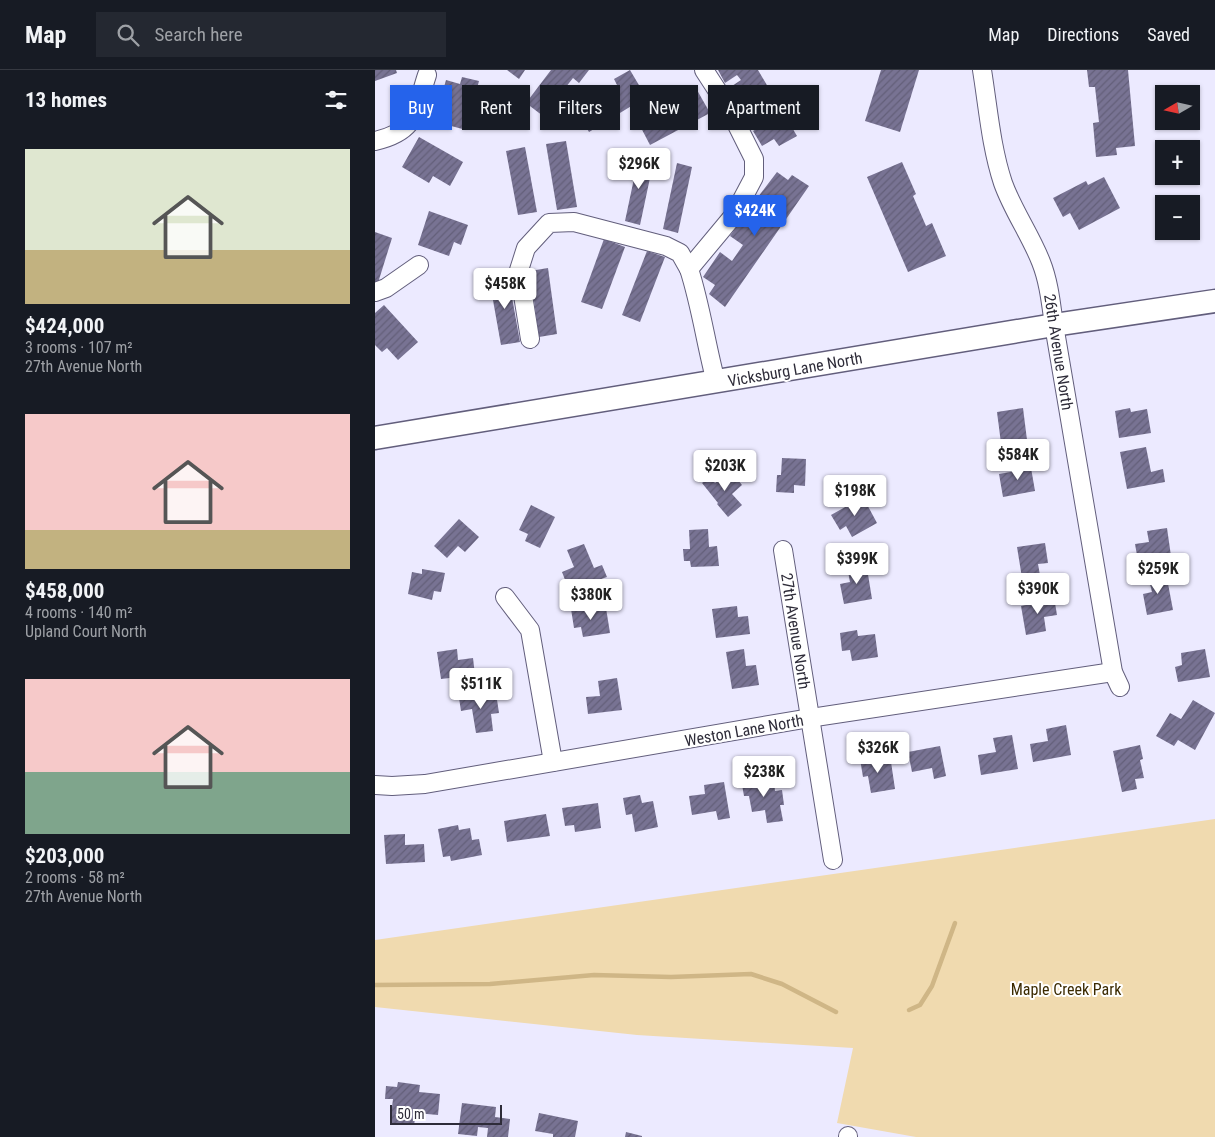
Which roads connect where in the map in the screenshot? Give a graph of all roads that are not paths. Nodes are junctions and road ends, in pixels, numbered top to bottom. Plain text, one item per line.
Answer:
1 (704, 70) edge
2 (982, 70) edge
3 (427, 75) dead end
4 (375, 142) edge
5 (419, 265) dead end
6 (689, 269) junction
7 (375, 292) edge
8 (1215, 301) edge
9 (1054, 325) junction
10 (529, 339) dead end
11 (716, 382) junction
12 (375, 438) edge
13 (783, 550) dead end
14 (505, 597) dead end
15 (1116, 679) joint
16 (810, 718) junction
17 (553, 762) junction
18 (375, 785) edge
19 (833, 860) dead end

1 - 6 street
2 - 9 street, 26th Avenue North
3 - 4 street
5 - 7 street
6 - 10 street
6 - 11 street
8 - 9 main road, Vicksburg Lane North
9 - 11 main road, Vicksburg Lane North
9 - 15 street, 26th Avenue North
11 - 12 main road, Vicksburg Lane North
13 - 16 street, 27th Avenue North
14 - 17 street
15 - 16 street, Weston Lane North
16 - 17 street, Weston Lane North
16 - 19 street, 27th Avenue North
17 - 18 street, Weston Lane North

